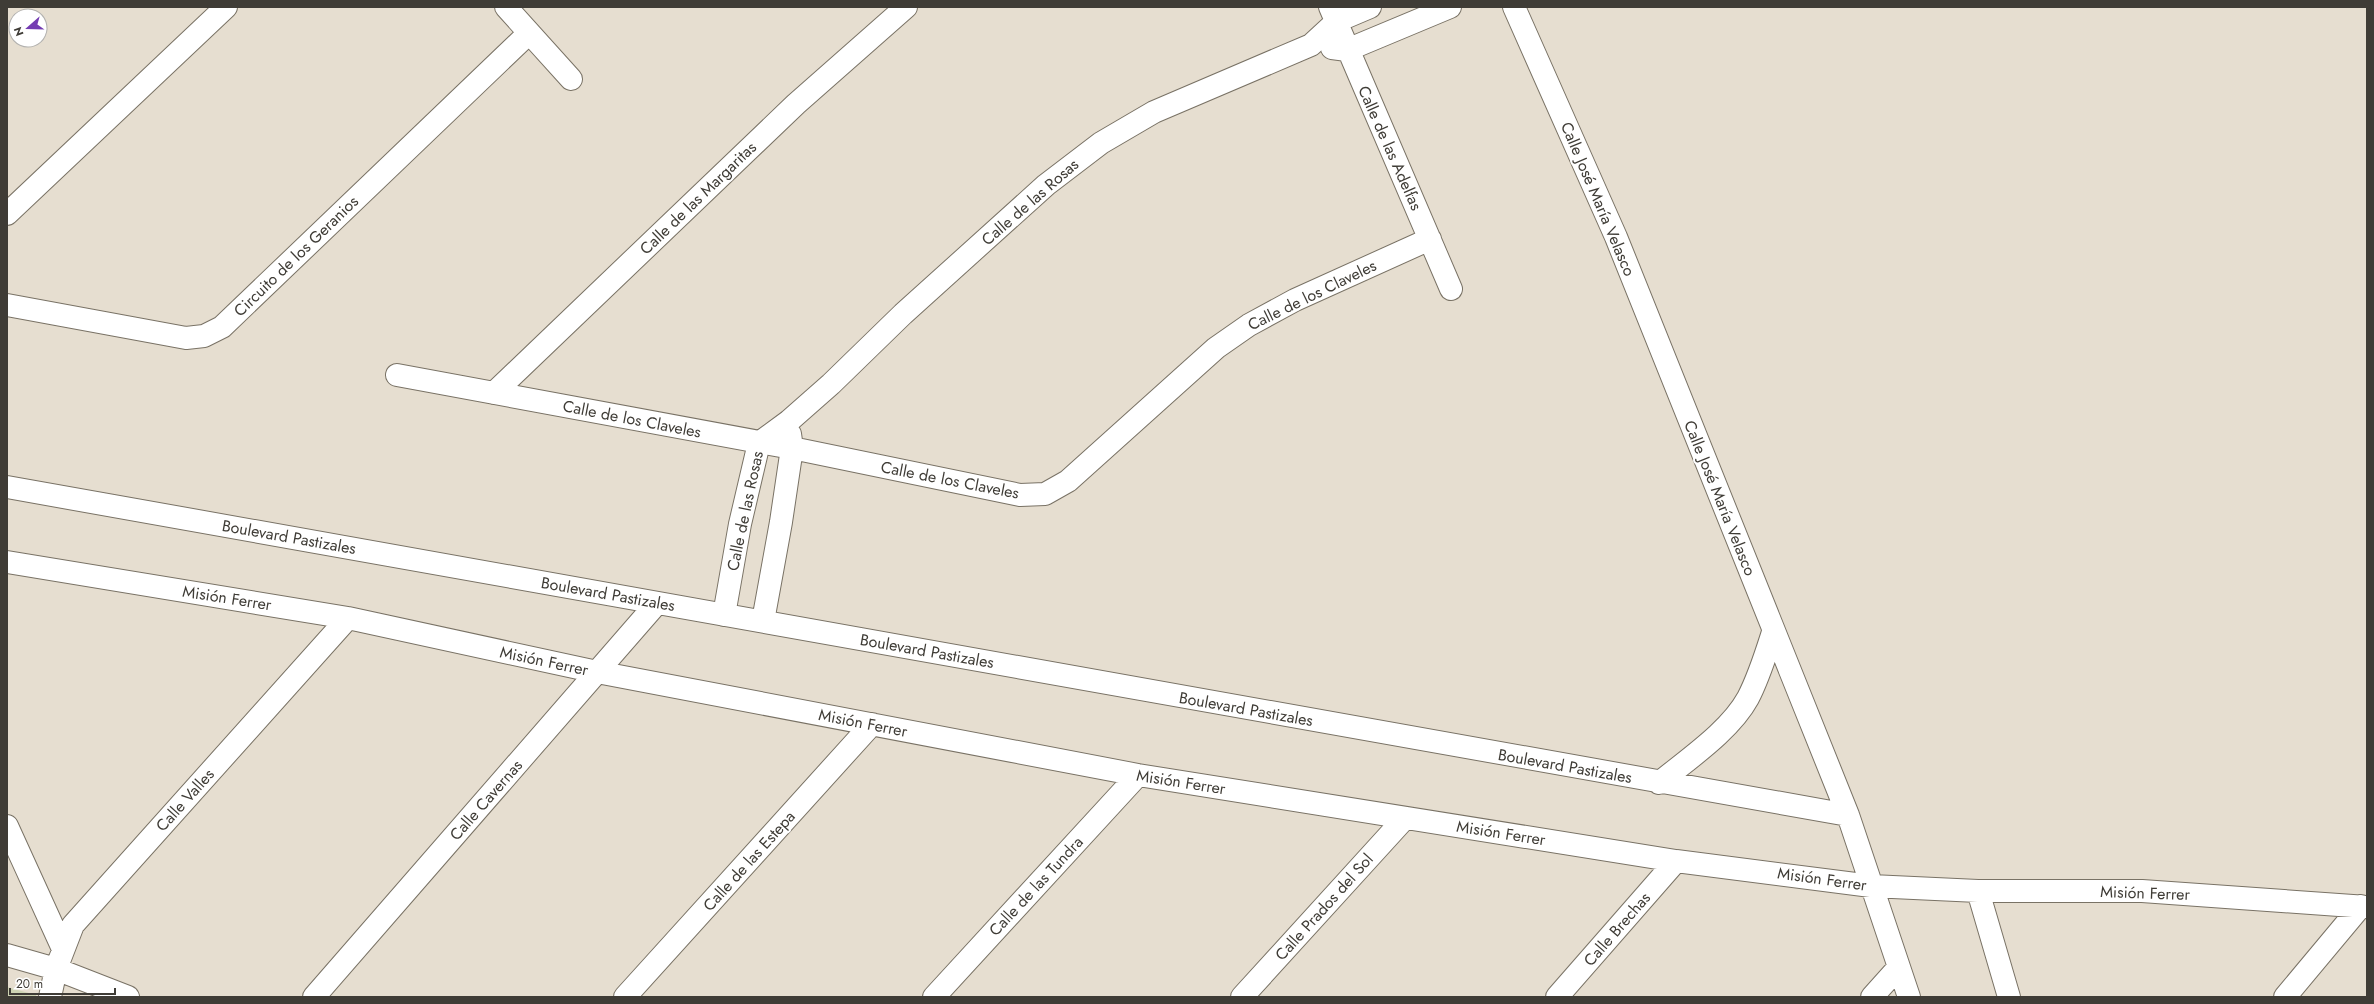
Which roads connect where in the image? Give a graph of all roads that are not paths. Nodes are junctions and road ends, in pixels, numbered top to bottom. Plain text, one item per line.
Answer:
1 (226, 7) edge
2 (506, 7) edge
3 (906, 7) edge
4 (1370, 7) edge
5 (1450, 7) edge
6 (1514, 7) edge
7 (1333, 14) edge
8 (529, 33) junction
9 (1311, 45) junction
10 (1347, 50) junction
11 (571, 79) dead end
12 (7, 214) edge
13 (1430, 239) junction
14 (1451, 289) dead end
15 (7, 305) edge
16 (397, 375) dead end
17 (494, 392) junction
18 (789, 421) junction
19 (759, 443) junction
20 (792, 448) junction
21 (7, 487) edge
22 (7, 562) edge
23 (657, 603) junction
24 (724, 615) junction
25 (348, 618) junction
26 (763, 621) junction
27 (1774, 632) junction
28 (597, 672) junction
29 (872, 724) junction
30 (1138, 775) junction
31 (1659, 783) junction
32 (1848, 815) junction
33 (1405, 818) junction
34 (7, 826) edge
35 (1676, 861) junction
36 (1870, 886) junction
37 (1978, 891) junction
38 (2364, 907) edge
39 (7, 955) edge
40 (60, 959) junction
41 (1898, 968) junction
42 (50, 997) edge
43 (128, 997) edge
44 (314, 997) edge
45 (625, 997) edge
46 (934, 997) edge
47 (1242, 997) edge
48 (1557, 997) edge
49 (1872, 997) edge
50 (1909, 997) edge
51 (2009, 997) edge
52 (2285, 997) edge

1 - 12 street
2 - 8 street
3 - 17 street, Calle de las Margaritas
4 - 7 street, Calle de las Rosas
5 - 10 street
6 - 27 street, Calle José María Velasco
7 - 9 street, Calle de las Rosas
7 - 10 street, Calle de las Adelfas
8 - 11 street
8 - 15 street, Circuito de los Geranios
9 - 10 street
9 - 18 street, Calle de las Rosas
10 - 13 street, Calle de las Adelfas
13 - 14 street, Calle de las Adelfas
13 - 20 street, Calle de los Claveles
16 - 17 street, Calle de los Claveles
17 - 19 street, Calle de los Claveles
18 - 19 street, Calle de las Rosas
18 - 20 street, Calle de las Rosas
19 - 20 street, Calle de los Claveles
19 - 24 street, Calle de las Rosas
20 - 26 street, Calle de las Rosas
21 - 23 street, Boulevard Pastizales
22 - 25 street, Misión Ferrer
23 - 24 street, Boulevard Pastizales
23 - 28 street, Calle Cavernas
24 - 26 street, Boulevard Pastizales
25 - 28 street, Misión Ferrer
25 - 40 street, Calle Valles
26 - 31 street, Boulevard Pastizales
27 - 31 street
27 - 32 street, Calle José María Velasco
28 - 29 street, Misión Ferrer
28 - 44 street, Calle Cavernas
29 - 30 street, Misión Ferrer
29 - 45 street, Calle de las Estepa
30 - 33 street, Misión Ferrer
30 - 46 street, Calle de las Tundra
31 - 32 street, Boulevard Pastizales
32 - 36 street, Calle José María Velasco
33 - 35 street, Misión Ferrer
33 - 47 street, Calle Prados del Sol
34 - 40 street
35 - 36 street, Misión Ferrer
35 - 48 street, Calle Brechas
36 - 37 street, Misión Ferrer
36 - 41 street, Calle José María Velasco
37 - 38 street, Misión Ferrer
37 - 51 street
38 - 52 street
39 - 40 street
40 - 42 street, Calle Valles
40 - 43 street
41 - 49 street
41 - 50 street, Calle José María Velasco

